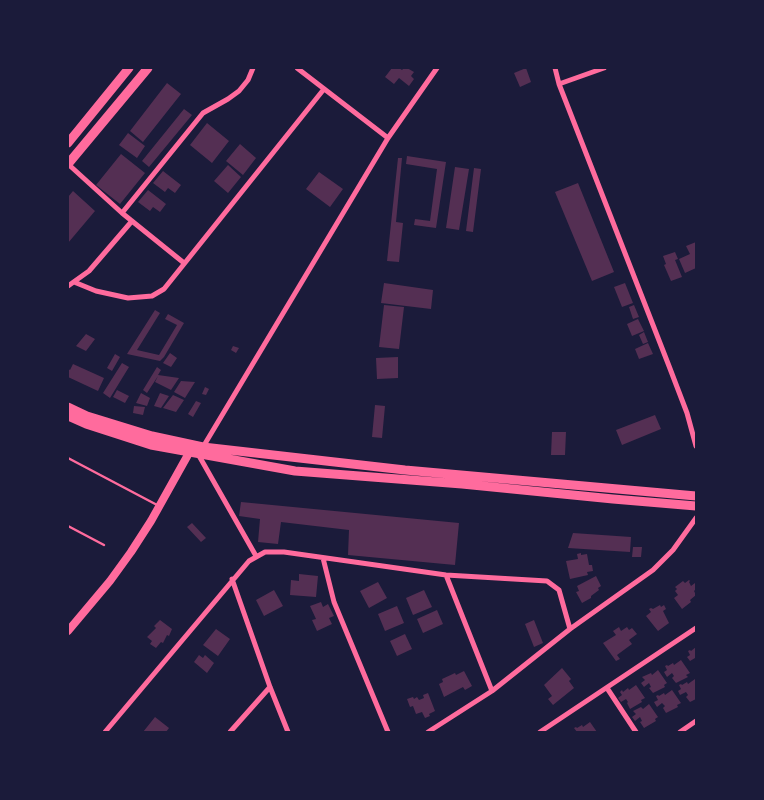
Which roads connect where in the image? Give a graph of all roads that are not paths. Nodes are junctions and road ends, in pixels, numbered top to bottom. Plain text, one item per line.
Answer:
1 (129, 68) edge
2 (148, 68) edge
3 (253, 68) edge
4 (297, 68) edge
5 (437, 68) edge
6 (555, 68) edge
7 (604, 68) edge
8 (559, 84) junction
9 (324, 89) junction
10 (388, 138) junction
11 (68, 143) edge
12 (68, 164) edge
13 (122, 213) junction
14 (132, 221) junction
15 (184, 263) junction
16 (74, 282) junction
17 (68, 286) edge
18 (68, 407) edge
19 (68, 416) edge
20 (696, 446) edge
21 (197, 451) junction
22 (68, 458) edge
23 (696, 496) edge
24 (159, 506) junction
25 (696, 506) edge
26 (696, 518) edge
27 (68, 526) edge
28 (104, 545) dead end
29 (256, 556) junction
30 (323, 558) junction
31 (446, 575) junction
32 (232, 579) junction
33 (696, 628) edge
34 (570, 629) junction
35 (68, 631) edge
36 (270, 687) junction
37 (607, 688) junction
38 (492, 691) junction
39 (696, 721) edge
40 (105, 732) edge
41 (230, 732) edge
42 (288, 732) edge
43 (388, 732) edge
44 (428, 732) edge
45 (540, 732) edge
46 (636, 732) edge
47 (680, 732) edge

1 - 11 main road
2 - 12 main road
3 - 13 street
4 - 9 street
5 - 10 street
6 - 8 street
7 - 8 street
8 - 20 street
9 - 10 street
9 - 15 street
10 - 21 street
12 - 13 street
13 - 14 street
14 - 15 street
14 - 16 street
15 - 16 street
16 - 17 street
18 - 21 main road
19 - 21 main road
21 - 23 main road
21 - 24 main road
21 - 25 main road
21 - 29 street
22 - 24 lane
24 - 35 main road
26 - 34 street
27 - 28 lane
29 - 30 street
29 - 32 street
30 - 31 street
30 - 43 street
31 - 34 street
31 - 38 street
32 - 36 street
32 - 40 street
33 - 37 street
34 - 38 street
36 - 41 street
36 - 42 street
37 - 45 street
37 - 46 street
38 - 44 street
39 - 47 street

